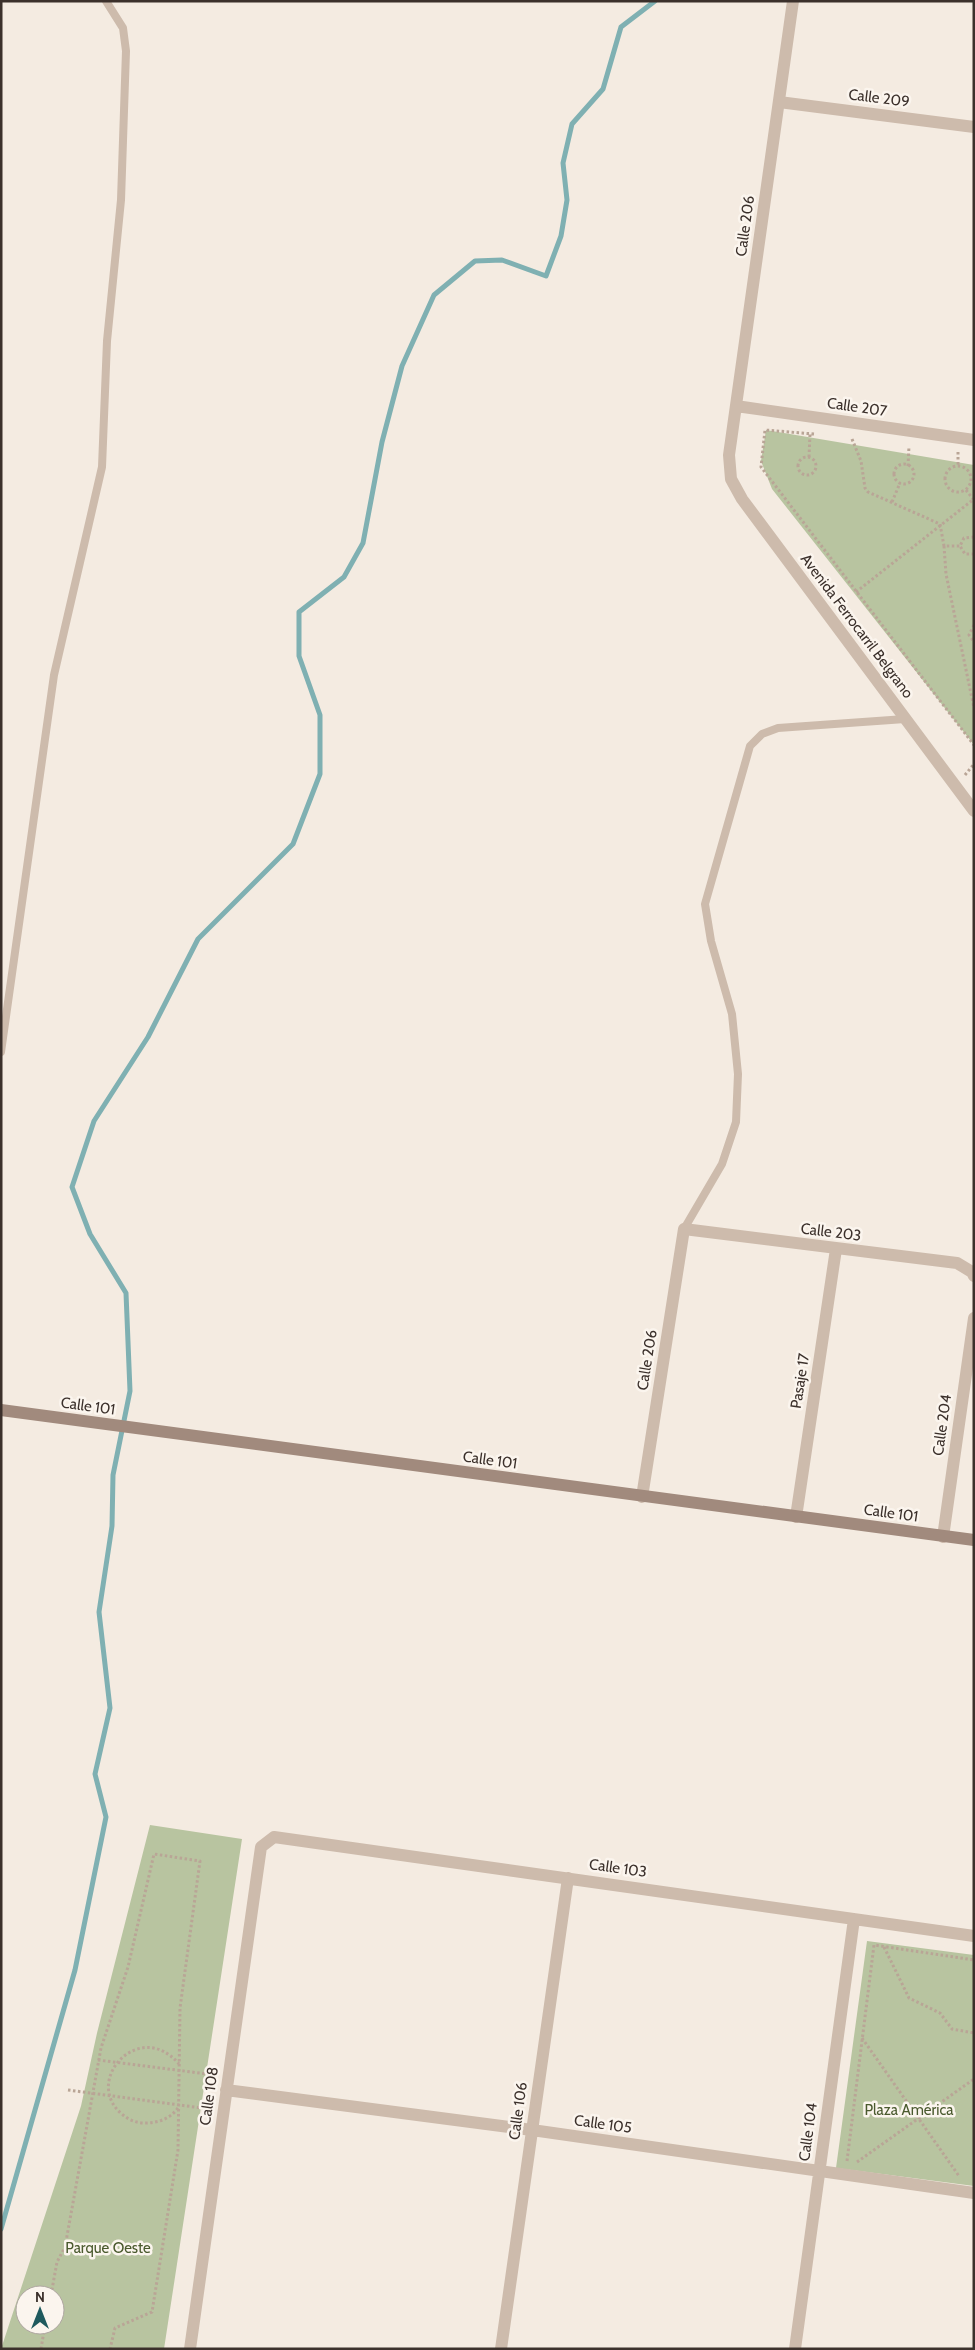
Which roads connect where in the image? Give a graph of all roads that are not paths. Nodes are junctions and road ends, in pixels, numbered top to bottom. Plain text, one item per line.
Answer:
1 (106, 1) edge
2 (794, 1) edge
3 (779, 102) junction
4 (974, 127) edge
5 (736, 406) junction
6 (974, 440) edge
7 (729, 455) joint
8 (905, 719) junction
9 (974, 811) edge
10 (1, 1052) edge
11 (684, 1229) junction
12 (836, 1249) junction
13 (973, 1274) edge
14 (974, 1318) edge
15 (1, 1410) edge
16 (642, 1496) junction
17 (796, 1517) junction
18 (942, 1536) junction
19 (974, 1540) edge
20 (260, 1847) joint
21 (568, 1878) junction
22 (854, 1919) junction
23 (974, 1936) edge
24 (226, 2090) junction
25 (532, 2130) junction
26 (819, 2173) junction
27 (974, 2193) edge
28 (190, 2349) edge
29 (501, 2349) edge
30 (795, 2349) edge

1 - 10 lane
2 - 3 street, Calle 206
3 - 4 street, Calle 209
3 - 5 street, Calle 206
5 - 6 street, Calle 207
5 - 7 street, Calle 206
7 - 8 street, Avenida Ferrocarril Belgrano
8 - 9 street, Avenida Ferrocarril Belgrano
8 - 11 lane
11 - 12 street, Calle 203
11 - 16 street, Calle 206
12 - 13 street, Calle 203
12 - 17 street, Pasaje 17
14 - 18 street, Calle 204
15 - 16 street, Calle 101
16 - 17 street, Calle 101
17 - 18 street, Calle 101
18 - 19 street, Calle 101
20 - 21 street, Calle 103
20 - 24 street, Calle 108
21 - 22 street, Calle 103
21 - 25 street, Calle 106
22 - 23 street, Calle 103
22 - 26 street, Calle 104
24 - 25 street, Calle 105
24 - 28 street, Calle 108
25 - 26 street, Calle 105
25 - 29 street, Calle 106
26 - 27 street, Calle 105
26 - 30 street, Calle 104

